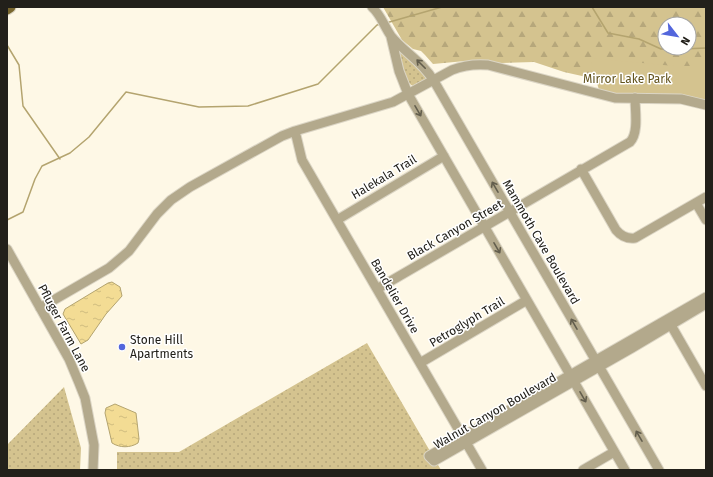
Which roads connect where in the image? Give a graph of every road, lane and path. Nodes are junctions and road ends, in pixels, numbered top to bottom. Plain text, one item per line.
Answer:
1 (10, 7) edge
2 (7, 9) edge
3 (376, 9) edge
4 (391, 35) junction
5 (434, 81) junction
6 (408, 94) junction
7 (635, 98) junction
8 (706, 105) edge
9 (295, 131) junction
10 (444, 156) junction
11 (582, 169) junction
12 (706, 197) edge
13 (696, 203) junction
14 (510, 212) junction
15 (337, 220) junction
16 (706, 220) edge
17 (484, 226) junction
18 (7, 249) edge
19 (377, 289) junction
20 (706, 296) edge
21 (527, 300) junction
22 (706, 304) edge
23 (40, 308) junction
24 (669, 322) junction
25 (420, 363) junction
26 (597, 363) junction
27 (571, 377) junction
28 (706, 386) edge
29 (464, 439) junction
30 (614, 452) junction
31 (93, 470) edge
32 (482, 470) edge
33 (583, 470) edge
34 (625, 470) edge
35 (659, 470) edge

1 - 2 main road
3 - 4 street, Mammoth Cave Boulevard
5 -> 4 street, Mammoth Cave Boulevard
4 - 6 street, Mammoth Cave Boulevard
5 - 6 street
5 - 7 street
14 -> 5 street, Mammoth Cave Boulevard
6 - 9 street
6 -> 10 street, Mammoth Cave Boulevard
7 - 8 street
7 - 11 street, Black Canyon Street
9 - 15 street, Bandelier Drive
9 - 23 street
10 - 15 street, Halekala Trail
10 - 17 street, Mammoth Cave Boulevard
11 - 13 street
11 - 14 street, Black Canyon Street
12 - 13 street
13 - 16 street
14 - 17 street, Black Canyon Street
26 -> 14 street, Mammoth Cave Boulevard
15 - 19 street, Bandelier Drive
17 - 19 street, Black Canyon Street
17 -> 21 street, Mammoth Cave Boulevard
18 - 23 street, Pfluger Farm Lane
19 - 25 street, Bandelier Drive
20 - 24 street, Walnut Canyon Boulevard
21 - 25 street, Petroglyph Trail
21 - 27 street, Mammoth Cave Boulevard
22 - 24 street, Walnut Canyon Boulevard
23 - 31 street, Pfluger Farm Lane
24 - 26 street, Walnut Canyon Boulevard
24 - 28 street
25 - 29 street, Bandelier Drive
26 - 27 street, Walnut Canyon Boulevard
35 -> 26 street, Mammoth Cave Boulevard
27 - 29 street, Walnut Canyon Boulevard
27 -> 30 street, Mammoth Cave Boulevard
29 - 32 street, Bandelier Drive
30 - 33 street
30 - 34 street, Mammoth Cave Boulevard

